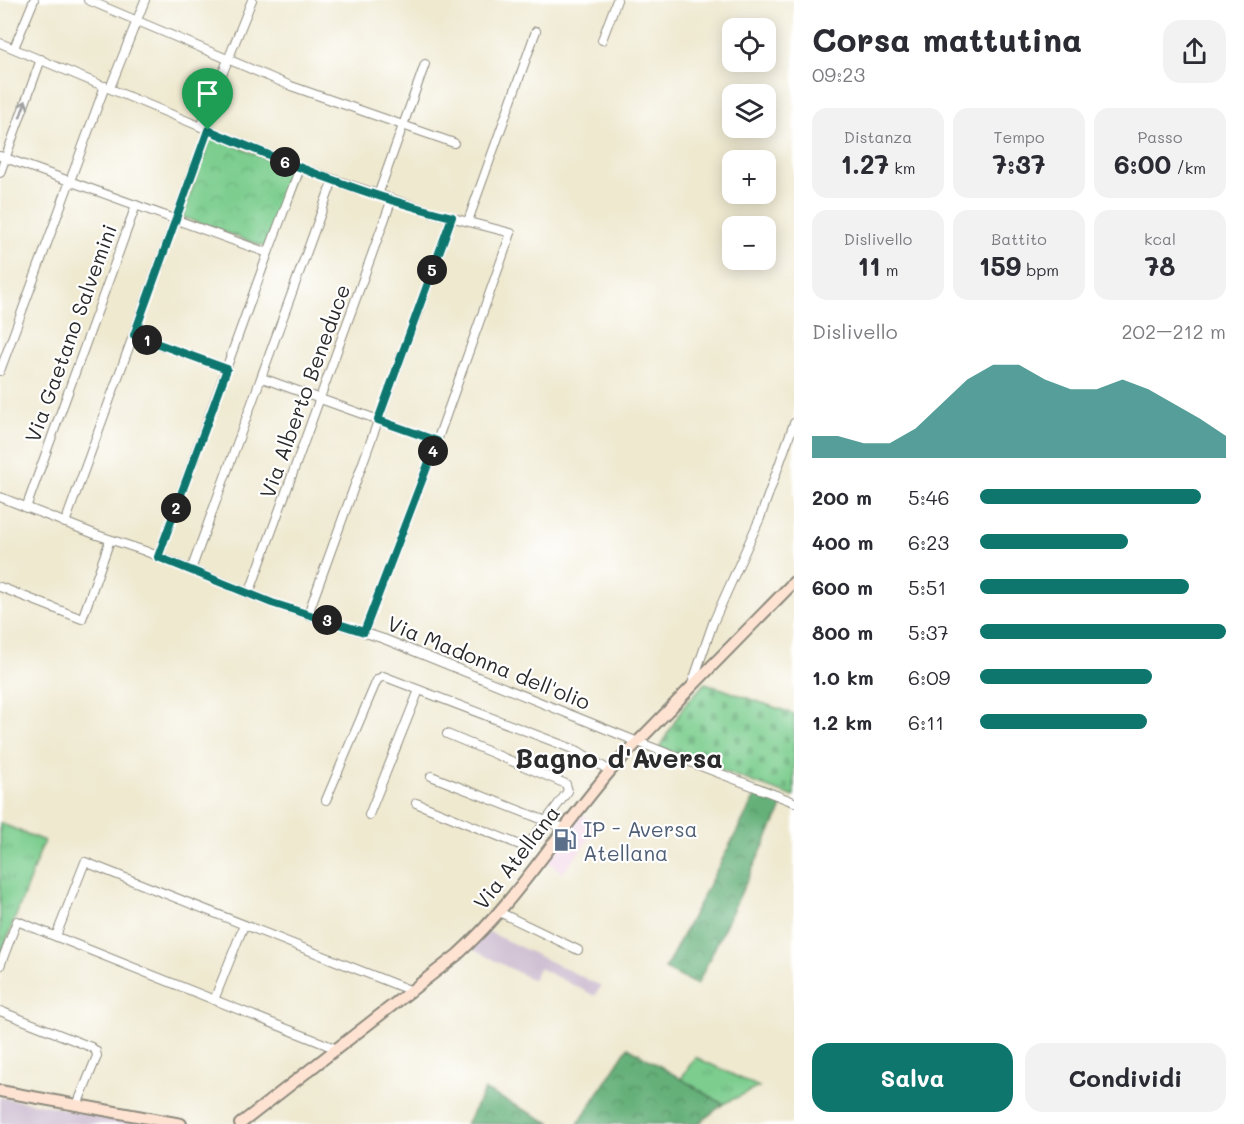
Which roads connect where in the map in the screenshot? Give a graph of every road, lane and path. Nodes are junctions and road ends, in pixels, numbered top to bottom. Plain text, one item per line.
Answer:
1 (34, 0) edge
2 (88, 0) edge
3 (145, 0) edge
4 (252, 0) edge
5 (617, 0) edge
6 (137, 20) junction
7 (536, 31) dead end
8 (602, 40) dead end
9 (0, 43) edge
10 (14, 48) junction
11 (41, 59) junction
12 (228, 60) junction
13 (425, 64) dead end
14 (107, 87) junction
15 (403, 126) junction
16 (205, 128) junction
17 (454, 143) dead end
18 (3, 157) edge
19 (300, 168) junction
20 (0, 173) edge
21 (333, 180) junction
22 (70, 182) junction
23 (378, 195) junction
24 (392, 199) junction
25 (136, 206) junction
26 (452, 217) junction
27 (176, 220) junction
28 (468, 220) junction
29 (268, 253) junction
30 (134, 335) junction
31 (227, 369) junction
32 (0, 371) edge
33 (262, 378) junction
34 (320, 400) junction
35 (378, 420) junction
36 (794, 423) edge
37 (437, 441) junction
38 (0, 497) edge
39 (26, 507) junction
40 (65, 523) junction
41 (110, 540) junction
42 (158, 557) junction
43 (191, 570) junction
44 (794, 582) edge
45 (0, 587) edge
46 (249, 594) junction
47 (308, 614) junction
48 (364, 632) junction
49 (691, 685) junction
50 (420, 690) junction
51 (447, 734) dead end
52 (638, 742) junction
53 (610, 771) junction
54 (431, 776) dead end
55 (326, 800) dead end
56 (794, 802) edge
57 (416, 803) dead end
58 (369, 815) dead end
59 (547, 822) junction
60 (564, 828) junction
61 (499, 912) junction
62 (244, 925) junction
63 (56, 936) junction
64 (578, 950) dead end
65 (0, 966) edge
66 (411, 991) junction
67 (214, 1000) junction
68 (0, 1011) edge
69 (337, 1050) junction
70 (0, 1091) edge
71 (77, 1105) junction
72 (181, 1124) edge
73 (240, 1124) edge

1 - 10 street
2 - 6 street
3 - 6 street
4 - 12 street
5 - 8 street
6 - 12 street
6 - 14 street
7 - 28 street
9 - 10 street
10 - 11 street
11 - 14 street
18 -> 11 street
12 - 15 street
12 - 16 street
13 - 15 street
14 - 16 street
14 - 22 street
15 - 17 street
15 - 23 street
16 - 19 street
16 - 27 street
18 - 20 street
18 - 22 street
19 - 21 street
19 - 29 street
21 - 23 street
21 - 33 street
22 - 25 street
22 - 32 street
23 - 24 street
24 - 26 street
24 - 34 street, Via Alberto Beneduce
25 - 27 street
25 - 39 street, Via Gaetano Salvemini
26 - 28 street
26 - 35 street
27 - 29 street
27 - 30 street
28 - 37 street
29 - 31 street
30 - 31 street
30 - 40 street
31 - 42 street
33 - 34 street
33 - 43 street
34 - 35 street
34 - 46 street, Via Alberto Beneduce
35 - 37 street
35 - 47 street
36 - 49 street
37 - 48 street
38 - 39 street, Via Madonna dell'olio
39 - 40 street, Via Madonna dell'olio
40 - 41 street, Via Madonna dell'olio
41 - 42 street, Via Madonna dell'olio
41 - 45 street
42 - 43 street, Via Madonna dell'olio
43 - 46 street, Via Madonna dell'olio
44 - 49 main road, Via Atellana
46 - 47 street, Via Madonna dell'olio
47 - 48 street, Via Madonna dell'olio
48 - 52 street, Via Madonna dell'olio
49 - 52 main road, Via Atellana
50 - 53 street
50 - 55 street
50 - 58 street
51 - 59 street
52 - 53 main road, Via Atellana
52 - 56 street, Via Madonna dell'olio
53 - 60 main road, Via Atellana
54 - 59 street
57 - 59 street
59 - 60 street
60 - 61 main road, Via Atellana
61 - 64 street
61 - 66 main road, Via Atellana
62 - 63 street
62 - 66 street
62 - 67 street
63 - 65 street
63 - 67 street
66 - 69 main road, Via Atellana
67 - 69 street
68 - 71 street
69 - 73 main road, Via Atellana
70 - 71 main road
71 - 72 main road

